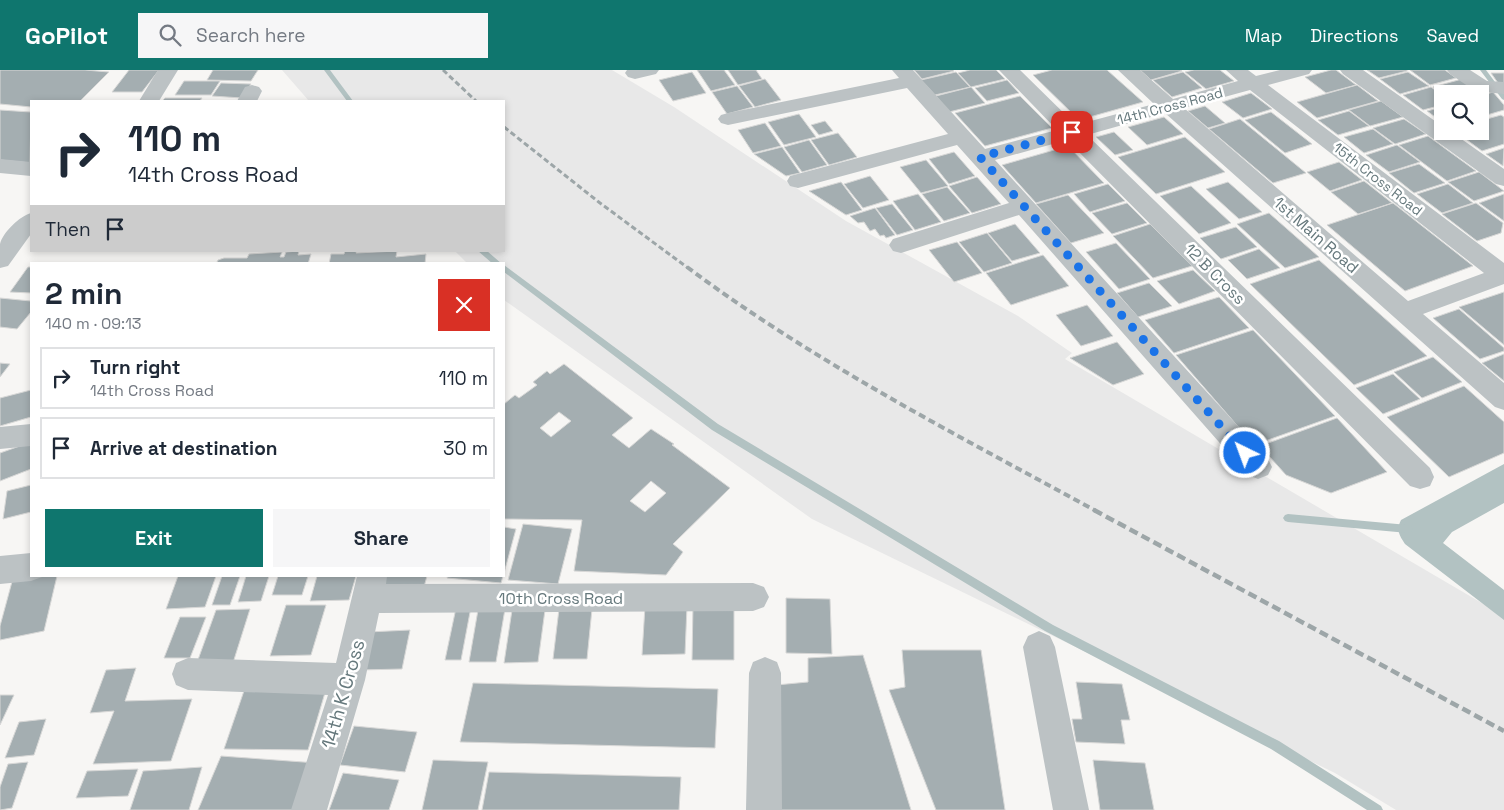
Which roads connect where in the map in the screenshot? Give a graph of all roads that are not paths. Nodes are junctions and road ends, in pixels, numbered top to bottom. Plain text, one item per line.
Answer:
1 (168, 70) edge
2 (1009, 70) edge
3 (1128, 70) edge
4 (1236, 70) edge
5 (1302, 70) edge
6 (1350, 70) edge
7 (1457, 70) edge
8 (907, 76) edge
9 (1253, 83) junction
10 (1504, 88) edge
11 (150, 100) edge
12 (1169, 106) junction
13 (728, 119) dead end
14 (1072, 132) junction
15 (962, 137) junction
16 (980, 157) junction
17 (0, 166) edge
18 (30, 169) edge
19 (1504, 179) edge
20 (798, 181) dead end
21 (1024, 206) junction
22 (30, 221) edge
23 (901, 245) dead end
24 (0, 260) edge
25 (1504, 275) edge
26 (1403, 312) junction
27 (1504, 399) edge
28 (30, 435) edge
29 (0, 438) edge
30 (1258, 467) dead end
31 (1420, 477) dead end
32 (30, 567) edge
33 (0, 570) edge
34 (370, 588) edge
35 (753, 597) dead end
36 (1039, 647) dead end
37 (765, 673) dead end
38 (188, 674) dead end
39 (349, 680) junction
40 (309, 810) edge
41 (764, 810) edge
42 (1071, 810) edge

1 - 11 street
2 - 14 street, 12 B Cross
3 - 12 street, 1st Main Road
4 - 9 street, 15th Cross Road
5 - 9 street, 14th Cross Road
6 - 19 street
7 - 10 street
8 - 13 street
8 - 15 street
9 - 12 street, 14th Cross Road
9 - 25 street, 15th Cross Road
12 - 14 street, 14th Cross Road
12 - 26 street, 1st Main Road
14 - 16 street, 14th Cross Road
14 - 31 street, 12 B Cross
15 - 16 street
15 - 20 street
16 - 21 street
17 - 18 street
21 - 23 street
21 - 30 street
22 - 24 street
25 - 26 street
26 - 27 street, 1st Main Road
28 - 29 street
32 - 33 street
34 - 35 street, 10th Cross Road
34 - 39 street, 14th K Cross
36 - 42 street
37 - 41 street
38 - 39 street
39 - 40 street, 14th K Cross

